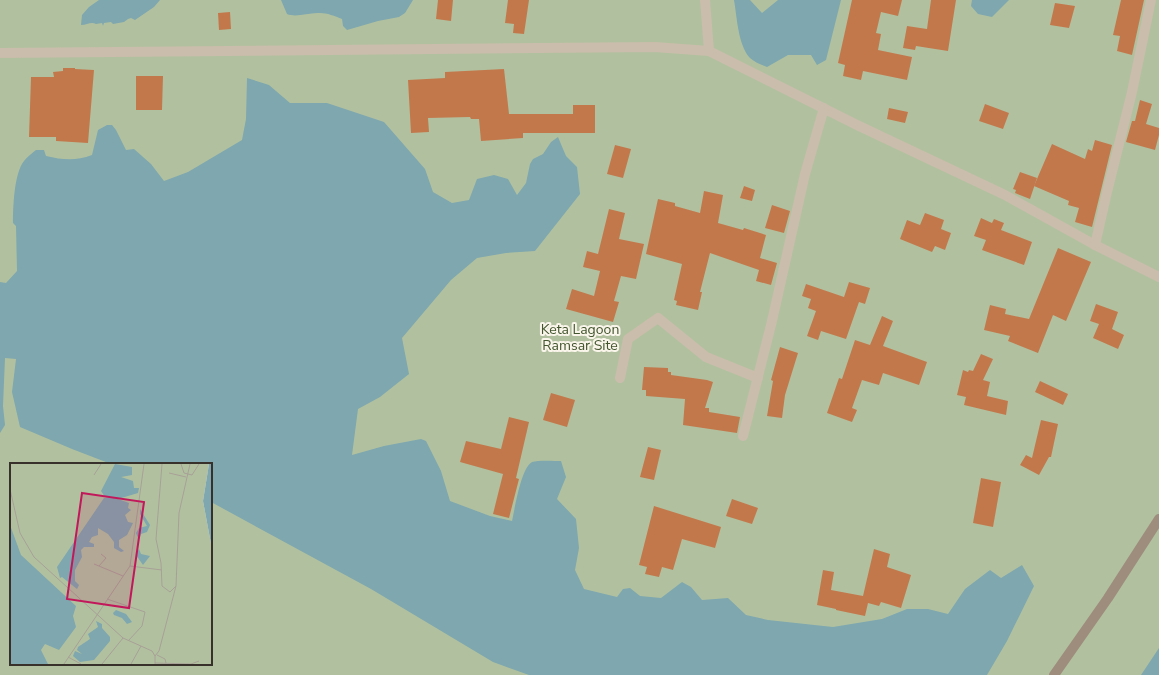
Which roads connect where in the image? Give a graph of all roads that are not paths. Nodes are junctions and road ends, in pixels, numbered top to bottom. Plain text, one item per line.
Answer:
1 (705, 0) edge
2 (1151, 0) edge
3 (709, 51) junction
4 (0, 53) edge
5 (824, 108) junction
6 (1095, 245) junction
7 (1159, 277) edge
8 (620, 378) dead end
9 (758, 378) junction
10 (743, 436) dead end
11 (1159, 519) edge
12 (1054, 675) edge

1 - 3 street
2 - 6 street
3 - 4 street
3 - 5 street
5 - 6 street
5 - 9 street
6 - 7 street
8 - 9 street
9 - 10 street
11 - 12 main road

